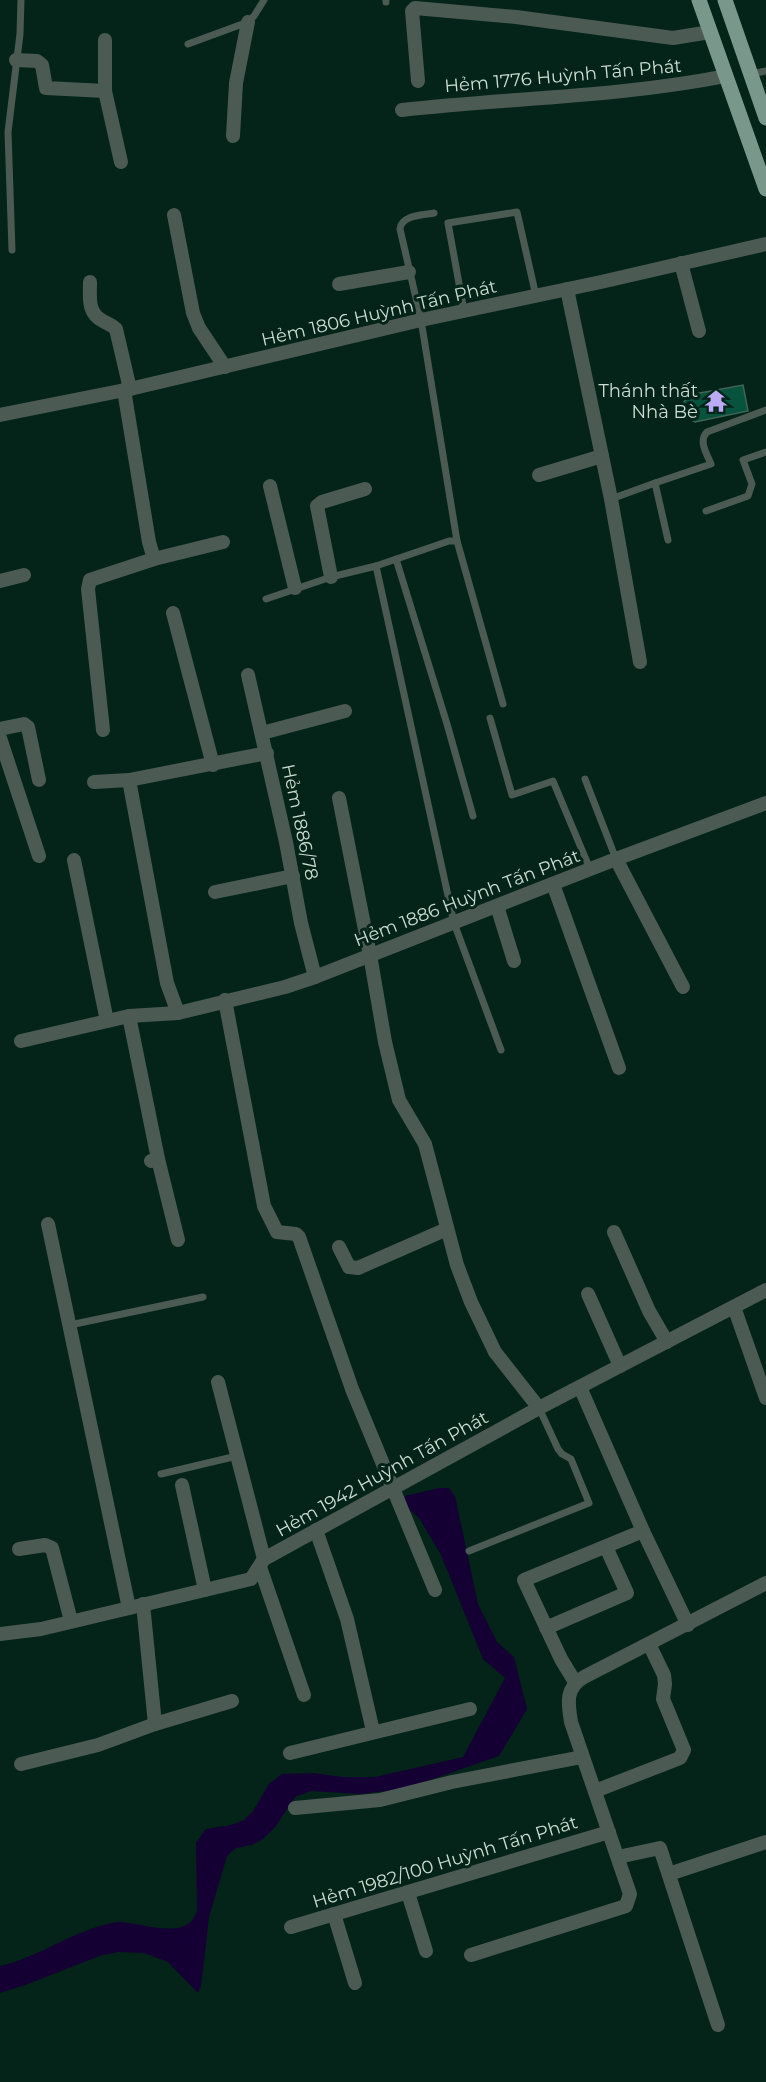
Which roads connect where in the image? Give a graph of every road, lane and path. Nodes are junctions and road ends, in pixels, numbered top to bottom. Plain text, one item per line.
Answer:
1 (21, 0) edge
2 (264, 0) edge
3 (699, 0) edge
4 (725, 0) edge
5 (248, 22) junction
6 (710, 32) junction
7 (105, 40) dead end
8 (188, 44) dead end
9 (16, 60) junction
10 (758, 73) edge
11 (726, 76) junction
12 (417, 81) dead end
13 (105, 91) junction
14 (402, 110) dead end
15 (766, 118) edge
16 (233, 136) dead end
17 (121, 162) dead end
18 (766, 189) edge
19 (434, 213) dead end
20 (174, 215) dead end
21 (766, 244) edge
22 (12, 250) dead end
23 (681, 264) junction
24 (409, 272) junction
25 (90, 282) dead end
26 (339, 284) dead end
27 (567, 289) junction
28 (536, 296) junction
29 (464, 311) junction
30 (421, 320) junction
31 (699, 331) dead end
32 (225, 367) junction
33 (127, 389) junction
34 (766, 410) edge
35 (0, 415) edge
36 (766, 452) edge
37 (602, 456) junction
38 (539, 474) dead end
39 (655, 483) junction
40 (270, 486) dead end
41 (365, 489) dead end
42 (611, 499) junction
43 (706, 511) dead end
44 (668, 540) dead end
45 (457, 541) junction
46 (223, 542) dead end
47 (396, 559) junction
48 (154, 560) junction
49 (376, 566) junction
50 (24, 575) dead end
51 (331, 577) junction
52 (0, 581) edge
53 (295, 588) junction
54 (266, 599) dead end
55 (173, 613) dead end
56 (640, 662) dead end
57 (248, 675) dead end
58 (503, 704) dead end
59 (345, 711) dead end
60 (490, 718) dead end
61 (0, 729) edge
62 (103, 730) dead end
63 (262, 733) junction
64 (0, 738) edge
65 (267, 753) junction
66 (213, 765) junction
67 (585, 779) dead end
68 (39, 780) dead end
69 (129, 780) junction
70 (94, 782) dead end
71 (339, 798) dead end
72 (766, 803) edge
73 (473, 816) dead end
74 (39, 856) dead end
75 (616, 859) junction
76 (74, 860) dead end
77 (590, 869) junction
78 (293, 876) junction
79 (554, 884) junction
80 (215, 892) dead end
81 (497, 906) junction
82 (454, 923) junction
83 (370, 955) junction
84 (514, 961) dead end
85 (315, 977) junction
86 (683, 987) dead end
87 (225, 1000) junction
88 (178, 1013) junction
89 (129, 1016) junction
90 (107, 1021) junction
91 (21, 1041) dead end
92 (501, 1050) dead end
93 (619, 1068) dead end
94 (48, 1224) dead end
95 (447, 1229) junction
96 (614, 1232) dead end
97 (178, 1240) dead end
98 (339, 1247) dead end
99 (766, 1290) edge
100 (588, 1294) dead end
101 (203, 1297) dead end
102 (734, 1307) junction
103 (70, 1325) junction
104 (667, 1342) junction
105 (620, 1366) junction
106 (218, 1382) dead end
107 (580, 1387) junction
108 (766, 1398) edge
109 (539, 1408) junction
110 (237, 1455) junction
111 (161, 1474) dead end
112 (182, 1485) dead end
113 (393, 1489) junction
114 (316, 1530) junction
115 (643, 1531) junction
116 (606, 1547) junction
117 (19, 1549) dead end
118 (469, 1551) dead end
119 (262, 1563) junction
120 (766, 1583) edge
121 (205, 1590) junction
122 (435, 1590) dead end
123 (143, 1604) junction
124 (129, 1608) junction
125 (71, 1621) junction
126 (688, 1625) junction
127 (546, 1628) junction
128 (0, 1634) edge
129 (649, 1644) junction
130 (575, 1682) junction
131 (304, 1695) dead end
132 (232, 1701) dead end
133 (470, 1709) dead end
134 (155, 1724) junction
135 (373, 1731) junction
136 (290, 1753) dead end
137 (582, 1757) junction
138 (21, 1764) dead end
139 (595, 1791) junction
140 (295, 1808) dead end
141 (609, 1832) junction
142 (766, 1842) edge
143 (618, 1857) junction
144 (669, 1874) junction
145 (408, 1893) junction
146 (334, 1914) junction
147 (291, 1927) dead end
148 (426, 1951) dead end
149 (471, 1955) dead end
150 (355, 1983) dead end
151 (718, 2025) dead end

1 - 9 lane
2 - 5 lane
3 - 6 main road
4 - 10 main road
5 - 8 lane
5 - 16 street
6 - 11 main road
6 - 12 street
7 - 13 street
9 - 13 street
9 - 22 lane
10 - 15 main road
11 - 14 street, Hẻm 1776 Huỳnh Tấn Phát
11 - 18 main road
13 - 17 street
19 - 24 lane
20 - 32 street
21 - 23 street, Hẻm 1806 Huỳnh Tấn Phát
23 - 27 street, Hẻm 1806 Huỳnh Tấn Phát
23 - 31 street
24 - 26 street
24 - 30 lane
25 - 33 street
27 - 28 street, Hẻm 1806 Huỳnh Tấn Phát
27 - 37 street
28 - 29 street, Hẻm 1806 Huỳnh Tấn Phát
28 - 29 lane
29 - 30 street, Hẻm 1806 Huỳnh Tấn Phát
30 - 32 street, Hẻm 1806 Huỳnh Tấn Phát
30 - 45 lane
32 - 33 street, Hẻm 1806 Huỳnh Tấn Phát
33 - 35 street, Hẻm 1806 Huỳnh Tấn Phát
33 - 48 street
34 - 39 lane
36 - 43 lane
37 - 38 street
37 - 42 street
39 - 42 lane
39 - 44 lane
40 - 53 street
41 - 51 street
42 - 56 street
45 - 47 lane
45 - 58 lane
46 - 48 street
47 - 49 lane
47 - 73 lane
48 - 62 street
49 - 51 lane
49 - 82 lane
50 - 52 street
51 - 53 lane
53 - 54 lane
55 - 66 street
57 - 63 street, Hẻm 1886/78
59 - 63 street
60 - 77 lane
61 - 68 street
63 - 65 street, Hẻm 1886/78
64 - 74 street
65 - 66 street
65 - 78 street, Hẻm 1886/78
66 - 69 street
67 - 75 lane
69 - 70 street
69 - 88 street
71 - 83 street
72 - 75 street, Hẻm 1886 Huỳnh Tấn Phát
75 - 77 street, Hẻm 1886 Huỳnh Tấn Phát
75 - 86 street
76 - 90 street
77 - 79 street, Hẻm 1886 Huỳnh Tấn Phát
78 - 80 street
78 - 85 street, Hẻm 1886/78
79 - 81 street, Hẻm 1886 Huỳnh Tấn Phát
79 - 93 street
81 - 82 street, Hẻm 1886 Huỳnh Tấn Phát
81 - 84 street
82 - 83 street, Hẻm 1886 Huỳnh Tấn Phát
82 - 92 lane
83 - 85 street, Hẻm 1886 Huỳnh Tấn Phát
83 - 95 street
85 - 87 street, Hẻm 1886 Huỳnh Tấn Phát
87 - 88 street, Hẻm 1886 Huỳnh Tấn Phát
87 - 113 street
88 - 89 street, Hẻm 1886 Huỳnh Tấn Phát
89 - 90 street, Hẻm 1886 Huỳnh Tấn Phát
89 - 97 street
90 - 91 street, Hẻm 1886 Huỳnh Tấn Phát
94 - 103 street
95 - 98 street
95 - 109 street
96 - 104 street
99 - 102 street, Hẻm 1942 Huỳnh Tấn Phát
100 - 105 street
101 - 103 lane
102 - 104 street, Hẻm 1942 Huỳnh Tấn Phát
102 - 108 street
103 - 124 street
104 - 105 street, Hẻm 1942 Huỳnh Tấn Phát
105 - 107 street, Hẻm 1942 Huỳnh Tấn Phát
106 - 110 street
107 - 109 street, Hẻm 1942 Huỳnh Tấn Phát
107 - 115 street
109 - 113 street, Hẻm 1942 Huỳnh Tấn Phát
109 - 118 lane
110 - 111 lane
110 - 119 street
112 - 121 street
113 - 114 street, Hẻm 1942 Huỳnh Tấn Phát
113 - 122 street
114 - 119 street, Hẻm 1942 Huỳnh Tấn Phát
114 - 135 street
115 - 116 street
115 - 126 street
116 - 127 street
116 - 127 street
117 - 125 street
119 - 121 street, Hẻm 1942 Huỳnh Tấn Phát
119 - 131 street
120 - 126 street
121 - 123 street, Hẻm 1942 Huỳnh Tấn Phát
123 - 124 street, Hẻm 1942 Huỳnh Tấn Phát
123 - 134 street
124 - 125 street, Hẻm 1942 Huỳnh Tấn Phát
125 - 128 street, Hẻm 1942 Huỳnh Tấn Phát
126 - 129 street
127 - 130 street
129 - 130 street
129 - 139 street
130 - 137 street
132 - 134 street
133 - 135 street
134 - 138 street
135 - 136 street
137 - 139 street
137 - 140 street
139 - 141 street
141 - 143 street
141 - 145 street, Hẻm 1982/100 Huỳnh Tấn Phát
142 - 144 street
143 - 144 street
143 - 149 street
144 - 151 street
145 - 146 street, Hẻm 1982/100 Huỳnh Tấn Phát
145 - 148 street
146 - 147 street, Hẻm 1982/100 Huỳnh Tấn Phát
146 - 150 street

